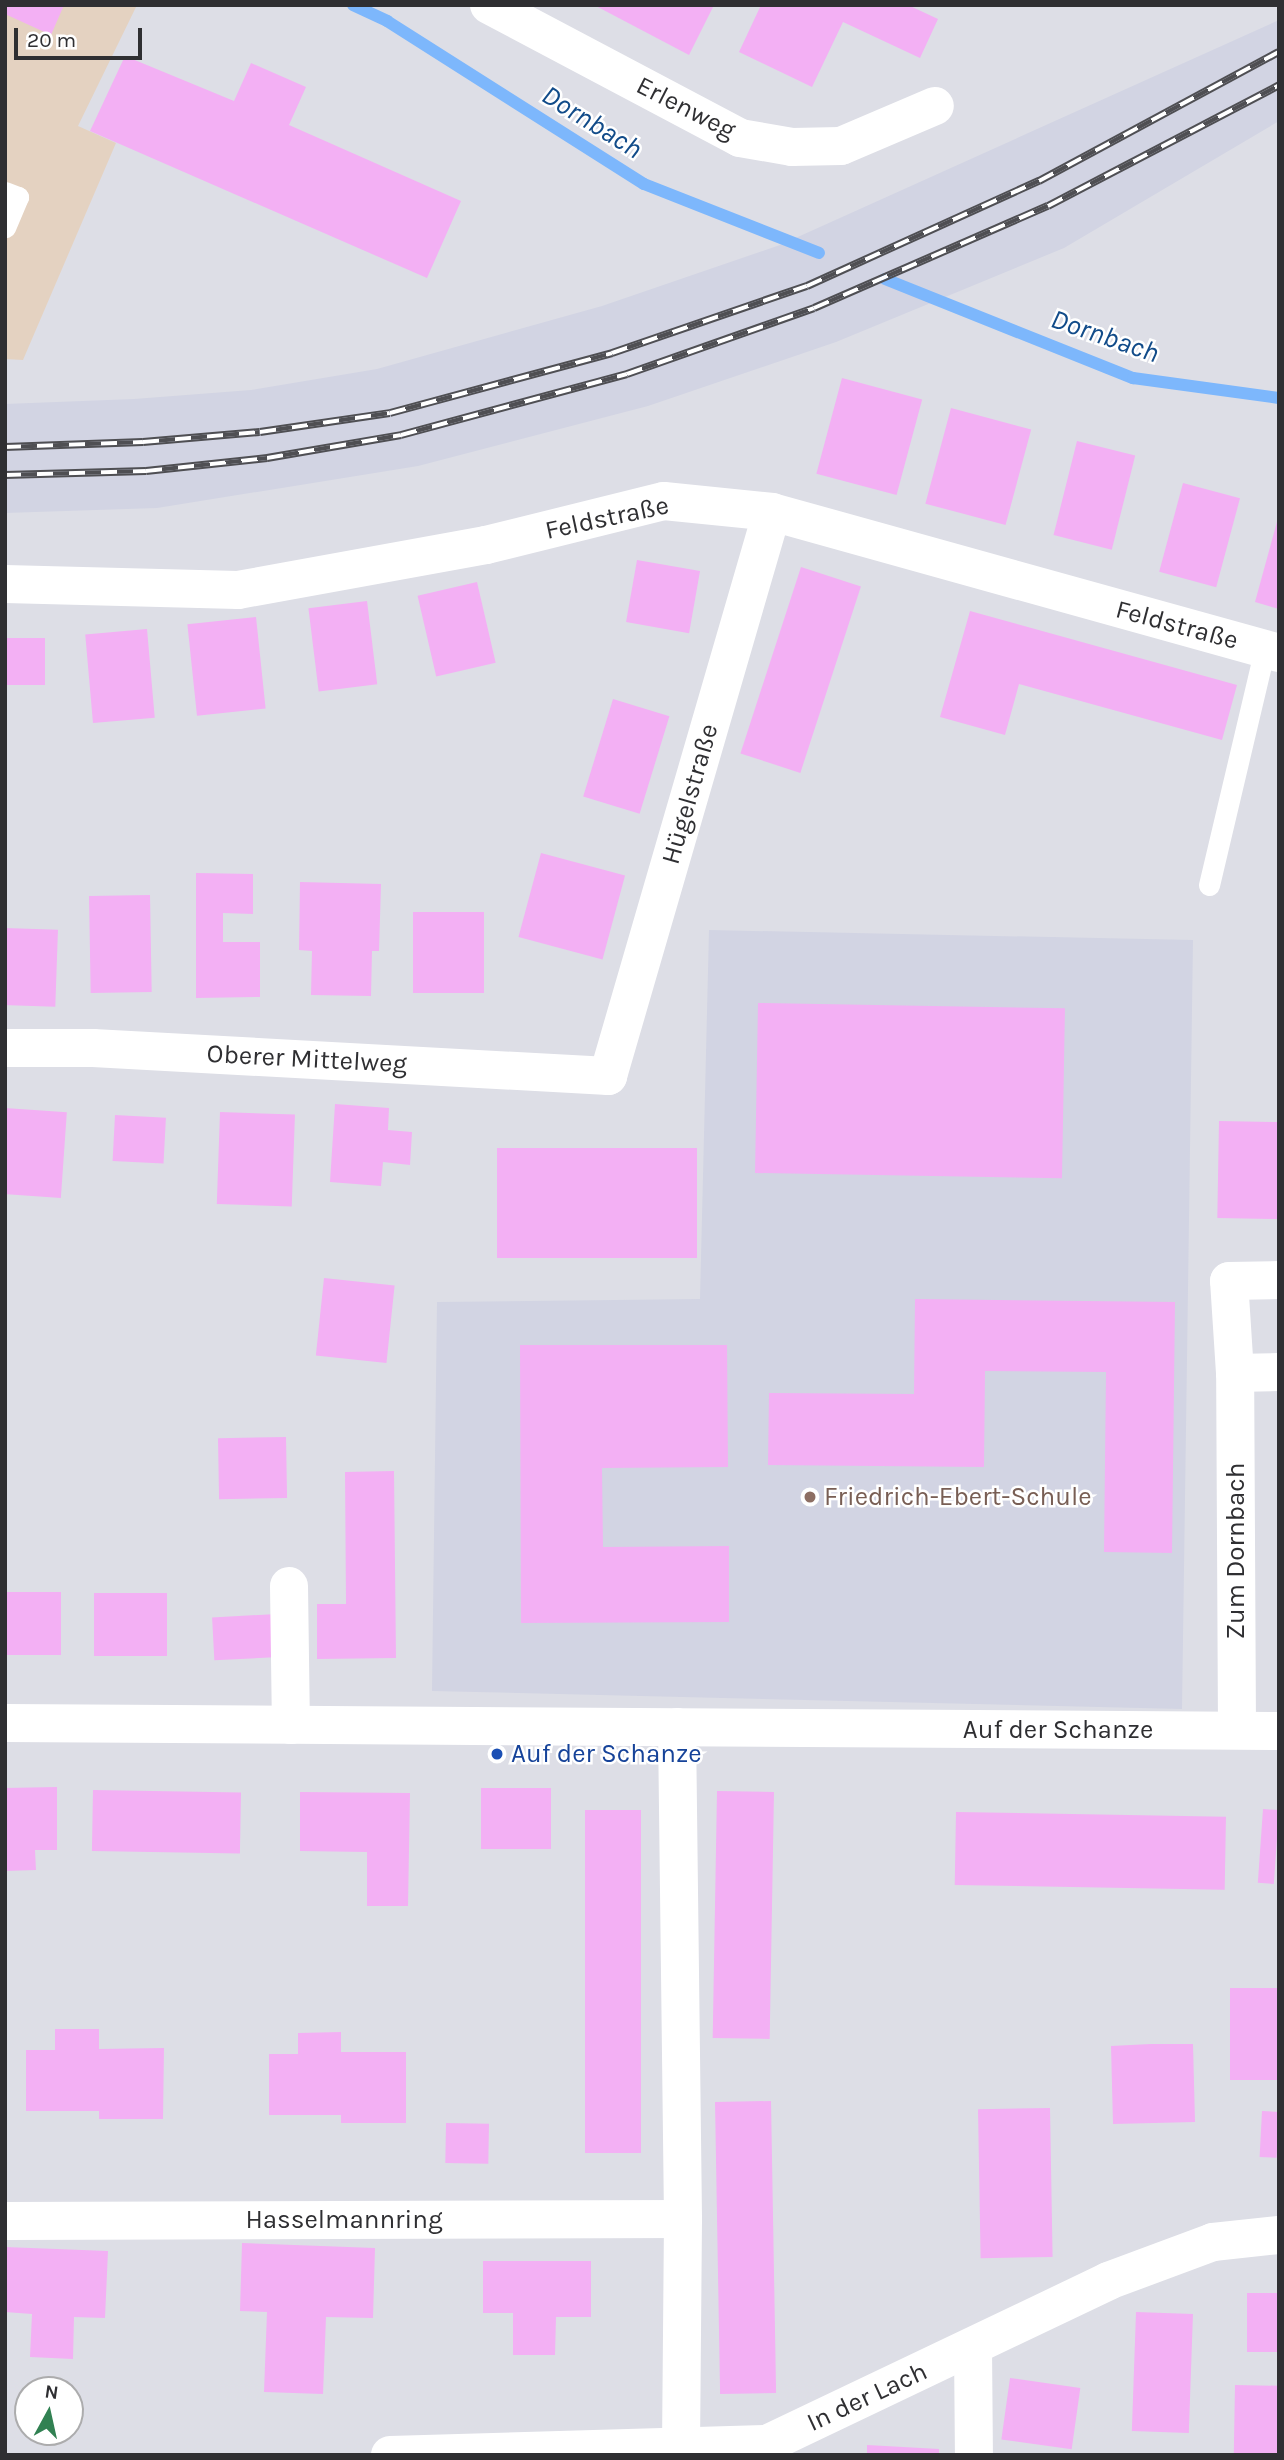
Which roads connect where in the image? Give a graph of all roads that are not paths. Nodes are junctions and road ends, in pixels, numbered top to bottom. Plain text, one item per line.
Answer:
1 (489, 5) edge
2 (935, 106) dead end
3 (5, 192) edge
4 (5, 227) edge
5 (772, 512) junction
6 (5, 584) edge
7 (1272, 651) edge
8 (1209, 885) dead end
9 (5, 1048) edge
10 (608, 1076) joint
11 (1279, 1280) edge
12 (1279, 1372) edge
13 (1235, 1373) junction
14 (289, 1586) dead end
15 (5, 1723) edge
16 (291, 1725) junction
17 (677, 1727) junction
18 (1237, 1730) junction
19 (1279, 1731) edge
20 (683, 2219) junction
21 (5, 2221) edge
22 (1279, 2235) edge
23 (974, 2347) junction
24 (681, 2444) junction
25 (584, 2452) edge
26 (390, 2455) edge
27 (974, 2455) edge

1 - 2 street, Erlenweg
3 - 4 lane
5 - 6 street, Feldstraße
5 - 7 street, Feldstraße
5 - 10 street, Hügelstraße
7 - 8 lane
9 - 10 street, Oberer Mittelweg
11 - 13 street, Zum Dornbach
12 - 13 street
13 - 18 street, Zum Dornbach
14 - 16 street
15 - 16 street, Auf der Schanze
16 - 17 street, Auf der Schanze
17 - 18 street, Auf der Schanze
17 - 20 street
18 - 19 street, Auf der Schanze
20 - 21 street, Hasselmannring
20 - 24 street
22 - 23 street, In der Lach
23 - 24 street, In der Lach
23 - 27 street
24 - 25 street, In der Lach
25 - 26 street, In der Lach

